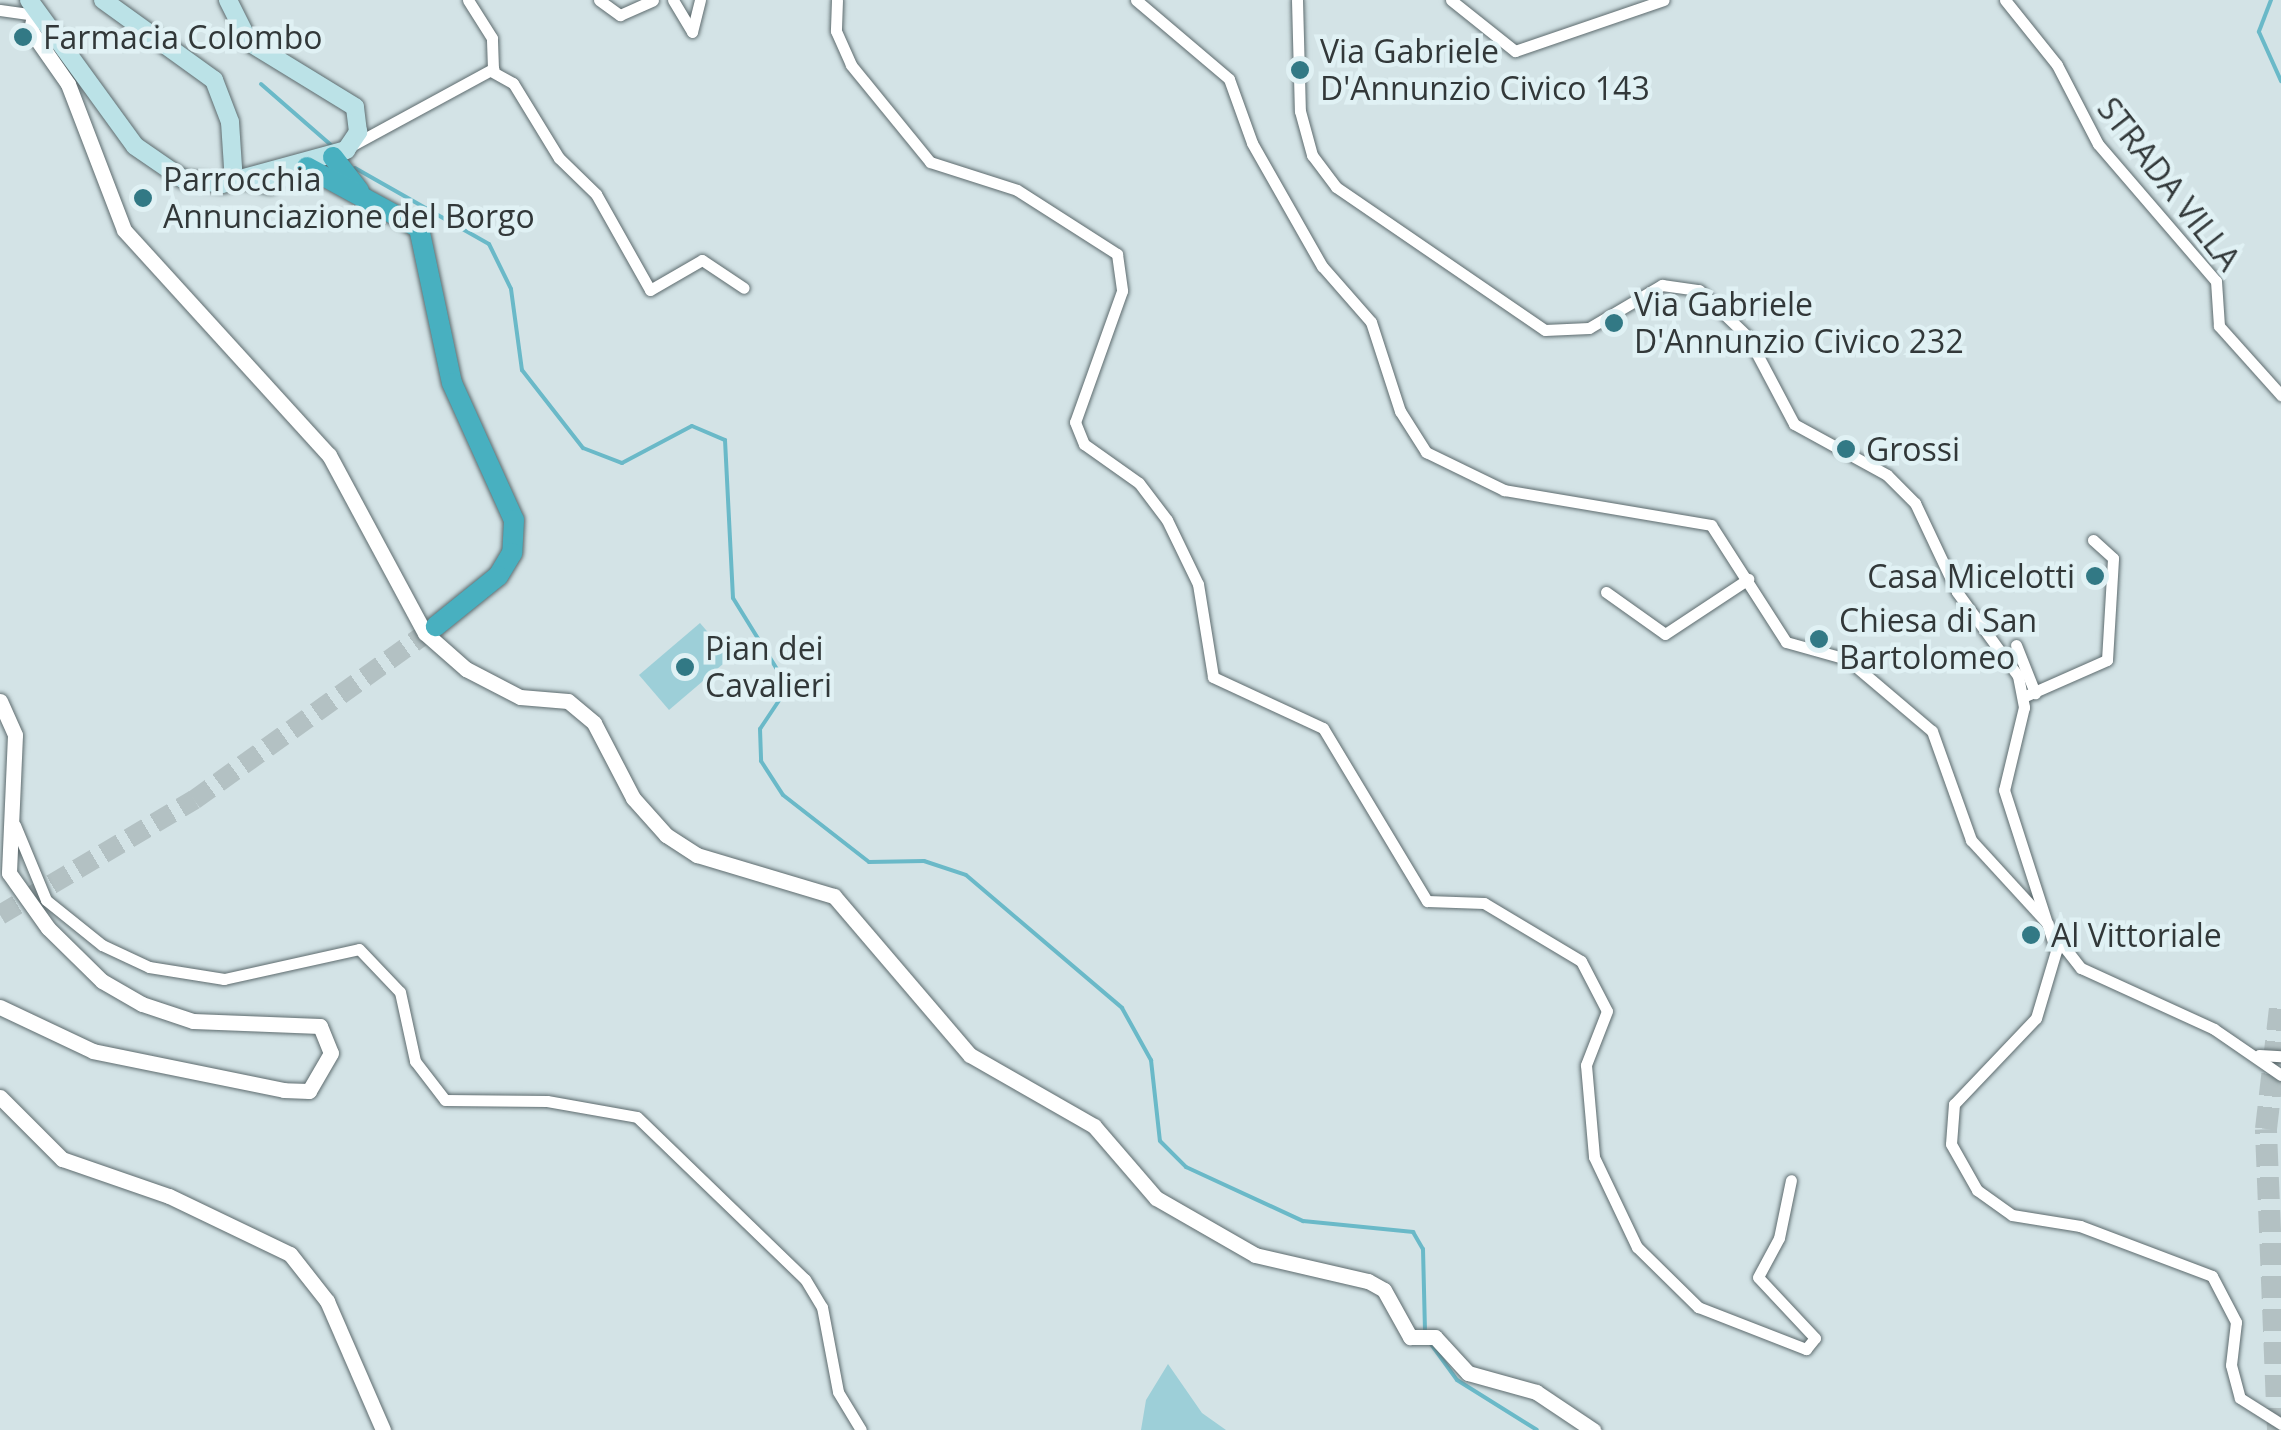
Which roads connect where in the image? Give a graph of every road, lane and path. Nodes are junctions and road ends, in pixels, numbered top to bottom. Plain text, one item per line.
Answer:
1 (103, 0) edge
2 (228, 0) edge
3 (468, 0) edge
4 (599, 0) edge
5 (653, 0) edge
6 (673, 0) edge
7 (700, 0) edge
8 (838, 0) edge
9 (1136, 0) edge
10 (1296, 0) edge
11 (1450, 0) edge
12 (1664, 0) edge
13 (2005, 0) edge
14 (32, 9) edge
15 (6, 11) edge
16 (491, 70) junction
17 (319, 164) junction
18 (246, 180) junction
19 (744, 288) dead end
20 (2281, 396) edge
21 (2093, 540) dead end
22 (1748, 580) junction
23 (1606, 592) dead end
24 (436, 626) tunnel mouth
25 (2016, 645) dead end
26 (2029, 695) junction
27 (0, 701) edge
28 (12, 816) junction
29 (2054, 930) junction
30 (0, 1006) edge
31 (2254, 1054) junction
32 (2281, 1056) edge
33 (2281, 1075) edge
34 (0, 1098) edge
35 (1792, 1180) dead end
36 (2281, 1424) edge
37 (383, 1430) edge
38 (861, 1430) edge
39 (1593, 1430) edge

1 - 18 main road
2 - 17 main road
3 - 16 street
4 - 5 street
6 - 7 street
8 - 35 street
9 - 22 street
10 - 26 street
11 - 12 street
13 - 20 street, STRADA VILLA
14 - 15 street
14 - 18 main road
14 - 39 street
16 - 17 street
16 - 19 street
17 - 18 main road
17 - 24 highway
21 - 26 street
22 - 23 street
22 - 29 street
25 - 26 street
26 - 29 street
27 - 28 street
28 - 30 street
28 - 38 street
29 - 31 street
29 - 36 street
31 - 32 street
31 - 33 street
34 - 37 street

